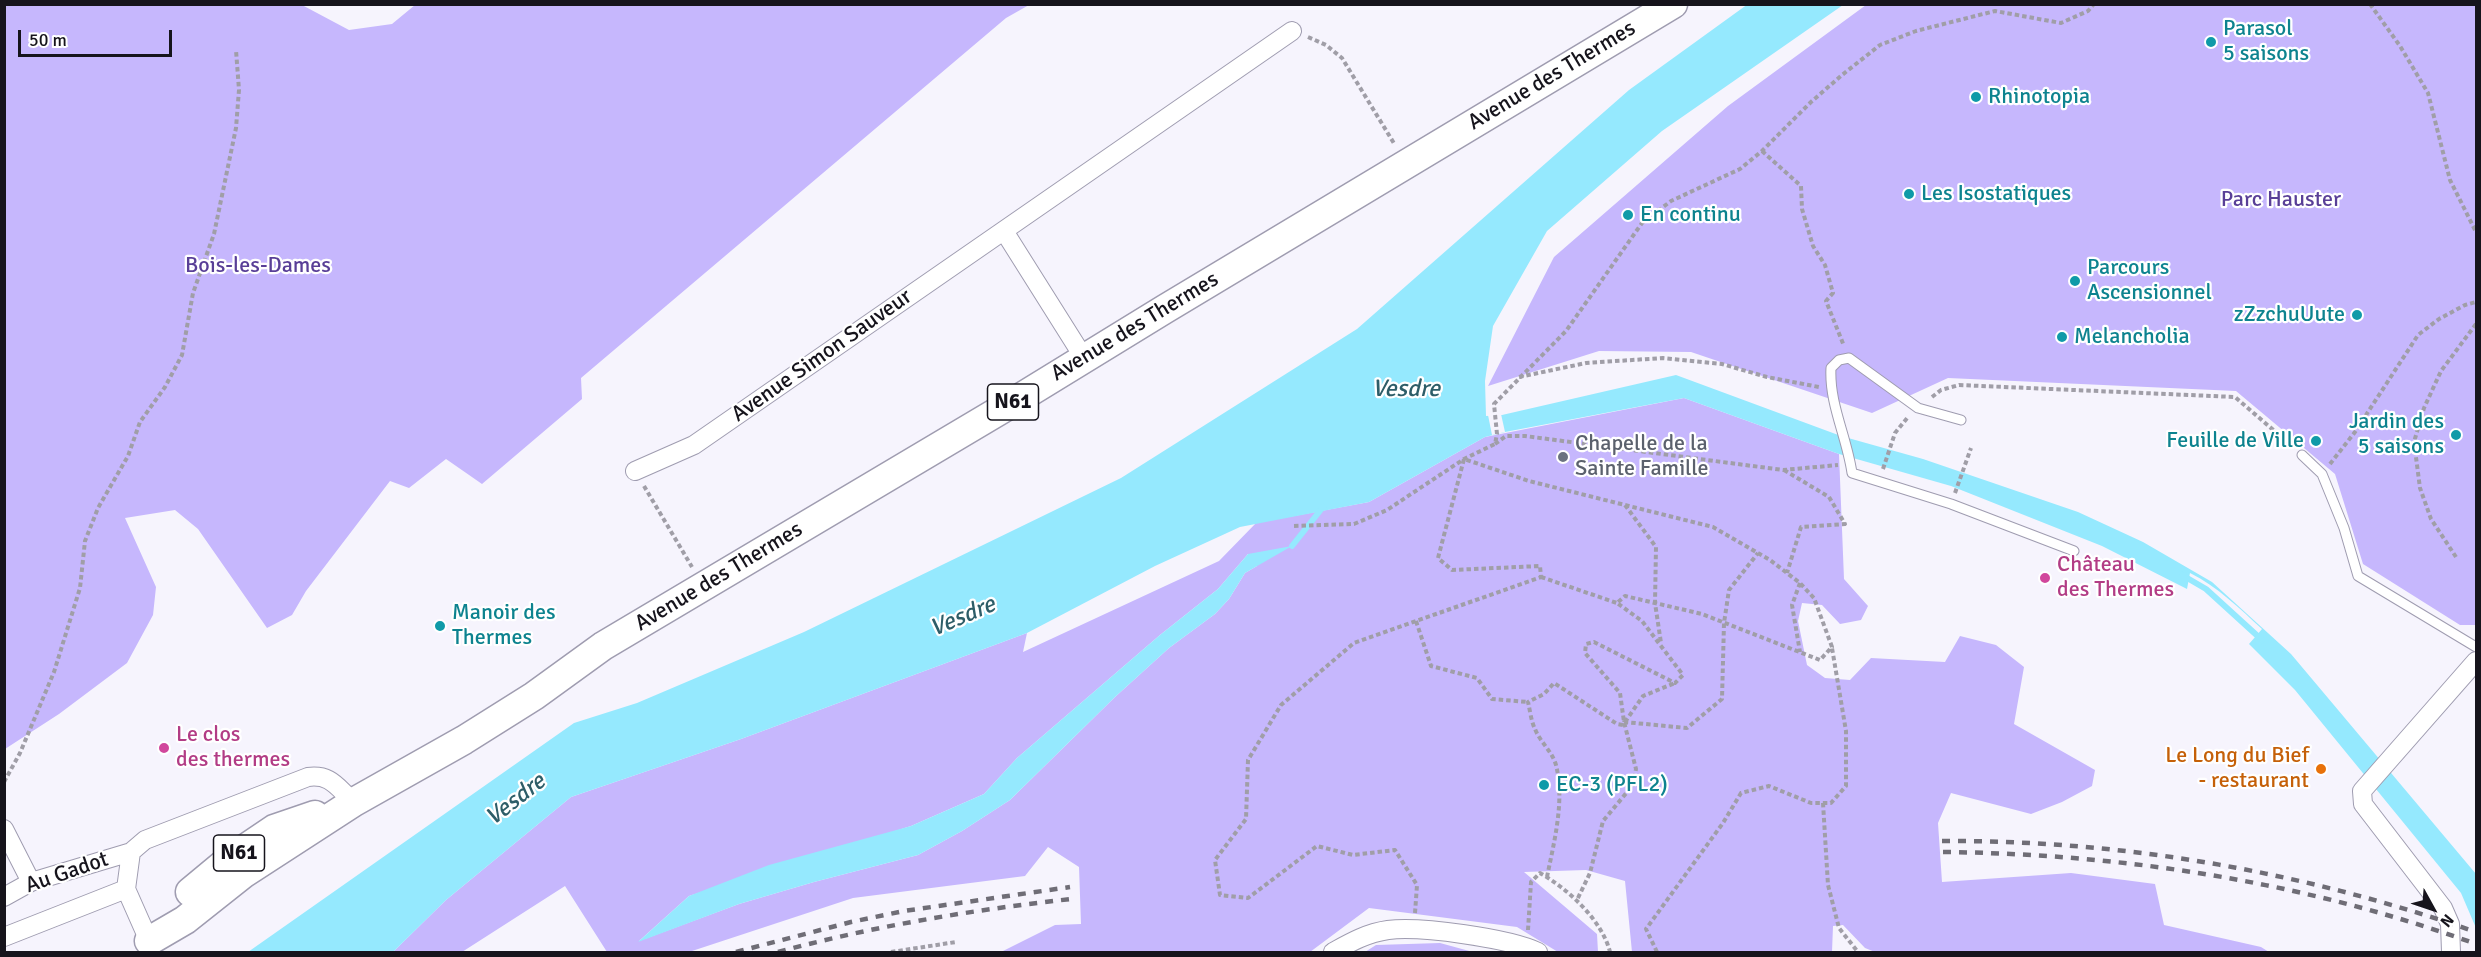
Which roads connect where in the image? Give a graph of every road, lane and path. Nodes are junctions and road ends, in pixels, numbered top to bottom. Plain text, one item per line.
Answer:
1 (1673, 4) edge
2 (2094, 4) edge
3 (2370, 4) edge
4 (1292, 31) joint
5 (236, 50) dead end
6 (1762, 151) junction
7 (1407, 163) junction
8 (1004, 231) junction
9 (2476, 232) edge
10 (2476, 302) edge
11 (2476, 324) edge
12 (1084, 358) junction
13 (1849, 358) junction
14 (1518, 377) junction
15 (1830, 389) junction
16 (1918, 408) junction
17 (1961, 420) dead end
18 (1495, 444) junction
19 (1971, 448) dead end
20 (2302, 454) joint
21 (1464, 459) junction
22 (1883, 469) dead end
23 (1783, 470) junction
24 (635, 471) joint
25 (1852, 473) junction
26 (2322, 474) junction
27 (1953, 497) dead end
28 (1624, 505) junction
29 (1294, 526) dead end
30 (2073, 551) dead end
31 (1758, 553) junction
32 (2456, 557) dead end
33 (1787, 573) junction
34 (1541, 577) junction
35 (1800, 583) junction
36 (703, 586) junction
37 (1617, 603) junction
38 (1655, 603) junction
39 (1416, 621) junction
40 (1724, 623) junction
41 (1661, 644) junction
42 (1832, 647) junction
43 (2476, 647) edge
44 (1800, 653) junction
45 (2476, 661) edge
46 (1675, 683) junction
47 (1528, 702) junction
48 (1624, 723) junction
49 (4, 782) edge
50 (354, 802) junction
51 (1823, 804) junction
52 (4, 829) edge
53 (131, 852) junction
54 (1547, 877) junction
55 (32, 882) junction
56 (126, 889) junction
57 (4, 897) edge
58 (1577, 900) junction
59 (1413, 930) junction
60 (4, 937) edge
61 (956, 942) dead end
62 (144, 947) edge
63 (1532, 950) edge
64 (891, 952) edge
65 (1333, 952) edge
66 (1610, 952) edge
67 (1657, 952) edge
68 (1858, 952) edge
69 (2451, 952) edge

1 - 7 main road, Avenue des Thermes / N61
2 - 6 path
3 - 9 path
4 - 7 path
4 - 8 street, Avenue Simon Sauveur
5 - 49 path
6 - 13 path
6 - 14 path
7 - 12 main road, Avenue des Thermes / N61
8 - 12 street
8 - 24 street, Avenue Simon Sauveur
10 - 26 path
11 - 32 path
12 - 36 main road, Avenue des Thermes / N61
13 - 15 lane
13 - 16 lane
14 - 15 path
14 - 18 path
15 - 25 lane
16 - 17 lane
16 - 20 path
16 - 22 path
18 - 21 path
18 - 23 path
19 - 27 path
20 - 26 lane
21 - 28 path
21 - 29 path
21 - 34 path
23 - 25 path
23 - 33 path
24 - 36 path
25 - 30 lane
26 - 43 lane
28 - 31 path
28 - 38 path
31 - 33 path
31 - 40 path
33 - 35 path
34 - 37 path
34 - 39 path
35 - 42 path
35 - 44 path
36 - 50 main road, Avenue des Thermes / N61
37 - 38 path
37 - 41 path
38 - 40 path
38 - 41 path
39 - 47 path
39 - 59 path
40 - 44 path
40 - 48 path
41 - 46 path
42 - 44 path
42 - 51 path
45 - 69 street
46 - 48 path
46 - 48 path
47 - 48 path
47 - 54 path
48 - 58 path
50 - 53 street
50 - 62 main road, Avenue des Thermes / N61
51 - 67 path
51 - 68 path
52 - 55 street
53 - 55 street, Au Gadot
53 - 56 street
54 - 58 path
54 - 63 path
55 - 57 street, Au Gadot
56 - 60 street, Au Gadot
56 - 62 street, Avenue des Thermes
58 - 66 path
59 - 63 street
59 - 65 street
61 - 64 path

